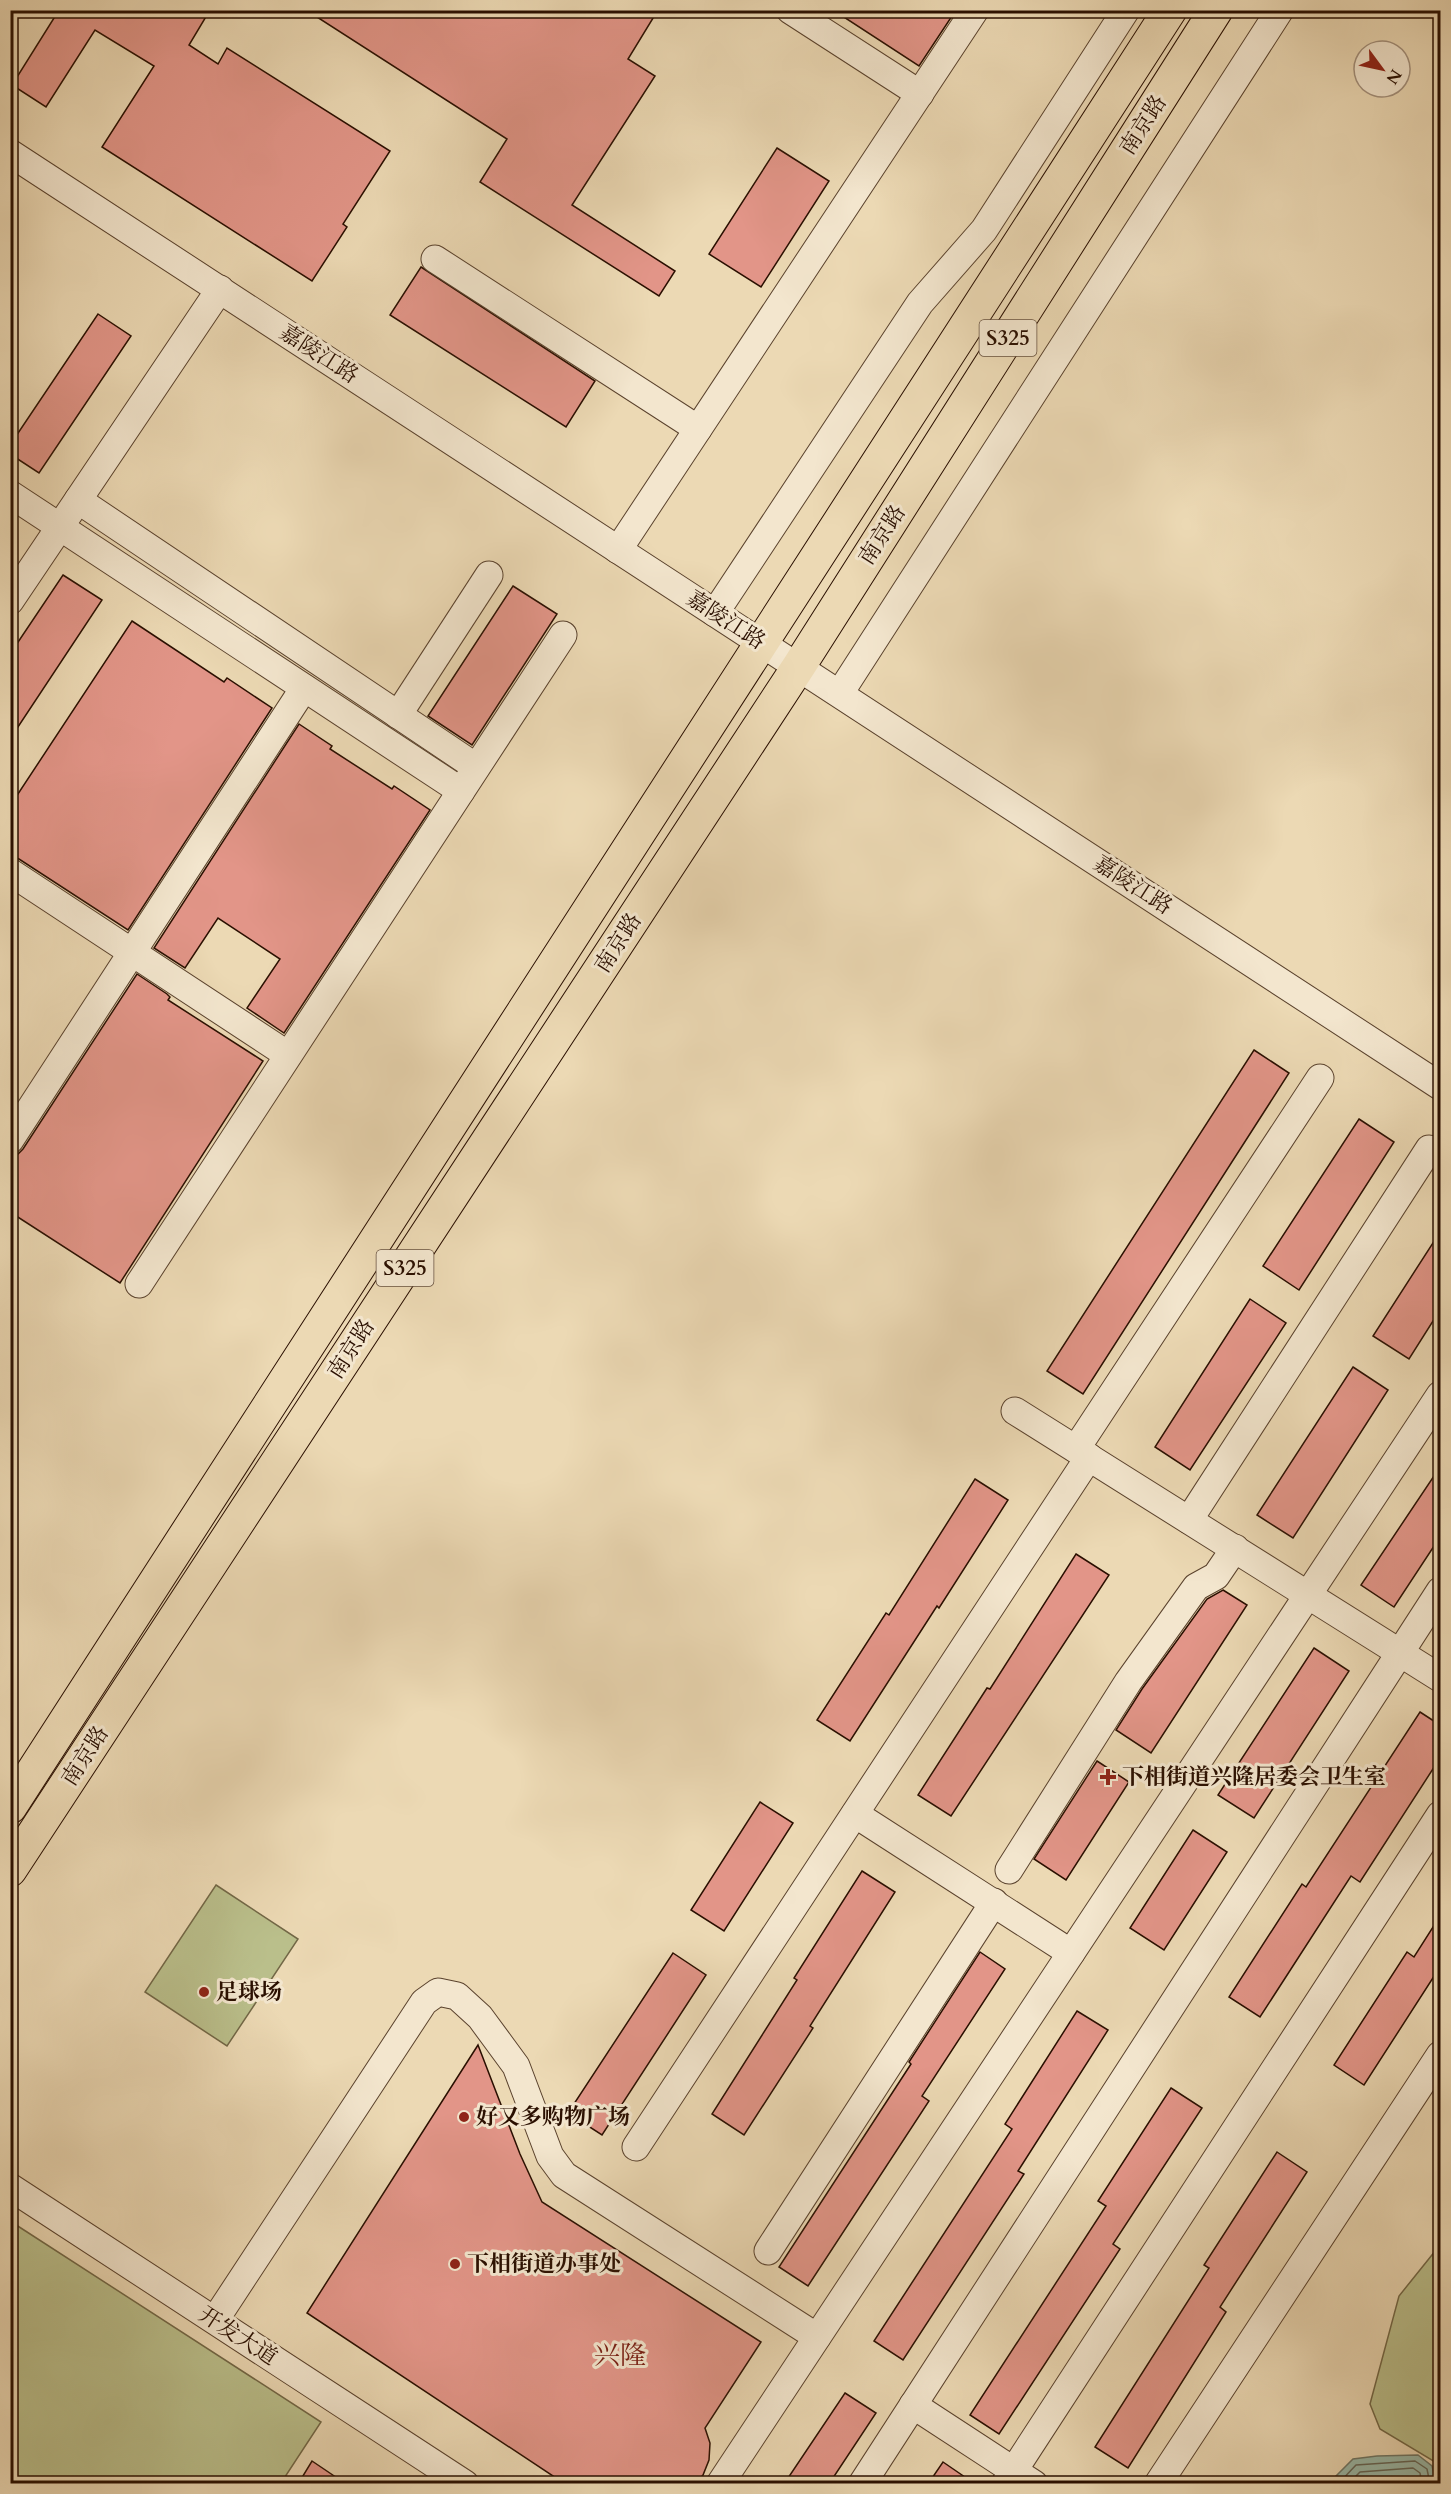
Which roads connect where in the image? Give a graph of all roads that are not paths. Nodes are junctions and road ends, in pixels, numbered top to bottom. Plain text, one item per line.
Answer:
1 (790, 10) edge
2 (975, 10) edge
3 (1126, 10) edge
4 (1170, 10) edge
5 (1216, 10) edge
6 (1280, 10) edge
7 (920, 94) junction
8 (10, 153) edge
9 (435, 259) dead end
10 (220, 289) junction
11 (698, 429) junction
12 (10, 494) edge
13 (78, 500) junction
14 (60, 526) junction
15 (618, 550) junction
16 (489, 575) dead end
17 (10, 601) edge
18 (715, 613) junction
19 (563, 635) dead end
20 (763, 644) junction
21 (799, 666) junction
22 (304, 688) junction
23 (840, 693) junction
24 (398, 715) junction
25 (476, 767) junction
26 (461, 791) junction
27 (10, 872) edge
28 (132, 952) junction
29 (288, 1055) junction
30 (1320, 1078) dead end
31 (1440, 1086) edge
32 (10, 1140) edge
33 (1429, 1149) dead end
34 (139, 1284) dead end
35 (1440, 1395) edge
36 (1016, 1411) dead end
37 (1083, 1453) junction
38 (1190, 1520) junction
39 (1234, 1548) junction
40 (1440, 1591) edge
41 (1308, 1595) junction
42 (1401, 1652) junction
43 (1440, 1677) edge
44 (10, 1807) edge
45 (855, 1814) junction
46 (1440, 1815) edge
47 (10, 1870) edge
48 (1010, 1870) dead end
49 (994, 1902) junction
50 (1071, 1953) junction
51 (1440, 2055) edge
52 (636, 2147) dead end
53 (10, 2187) edge
54 (768, 2251) dead end
55 (215, 2320) junction
56 (817, 2337) junction
57 (913, 2405) junction
58 (1017, 2479) edge
59 (465, 2484) edge
60 (720, 2484) edge
61 (862, 2484) edge
62 (1158, 2484) edge

1 - 7 street
2 - 7 street
3 - 18 street
4 - 20 main road, 南京路 / S325
5 - 21 main road, 南京路 / S325
6 - 23 street
7 - 11 street
8 - 10 street, 嘉陵江路
9 - 11 street
10 - 13 street
10 - 15 street, 嘉陵江路
11 - 15 street
12 - 14 street
13 - 14 street
13 - 24 street
14 - 17 street
14 - 22 street
15 - 18 street, 嘉陵江路
16 - 24 street
18 - 20 street, 嘉陵江路
19 - 25 street
20 - 21 street, 嘉陵江路
20 - 44 main road, 南京路 / S325
21 - 23 street, 嘉陵江路
21 - 47 main road, 南京路 / S325
22 - 26 street
22 - 28 street
23 - 31 street, 嘉陵江路
24 - 25 street
25 - 26 street
26 - 29 street
27 - 28 street
28 - 29 street
28 - 32 street
29 - 34 street
30 - 37 street
33 - 38 street
35 - 41 street
36 - 37 street
37 - 38 street
37 - 45 street
38 - 39 street
39 - 41 street
39 - 48 street
40 - 42 street
41 - 42 street
41 - 50 street
42 - 43 street
42 - 57 street
45 - 49 street
45 - 52 street
46 - 58 street
49 - 50 street
49 - 54 street
50 - 56 street
51 - 62 street
53 - 55 street, 开发大道
55 - 56 street
55 - 59 street, 开发大道
56 - 60 street
57 - 58 street
57 - 61 street

